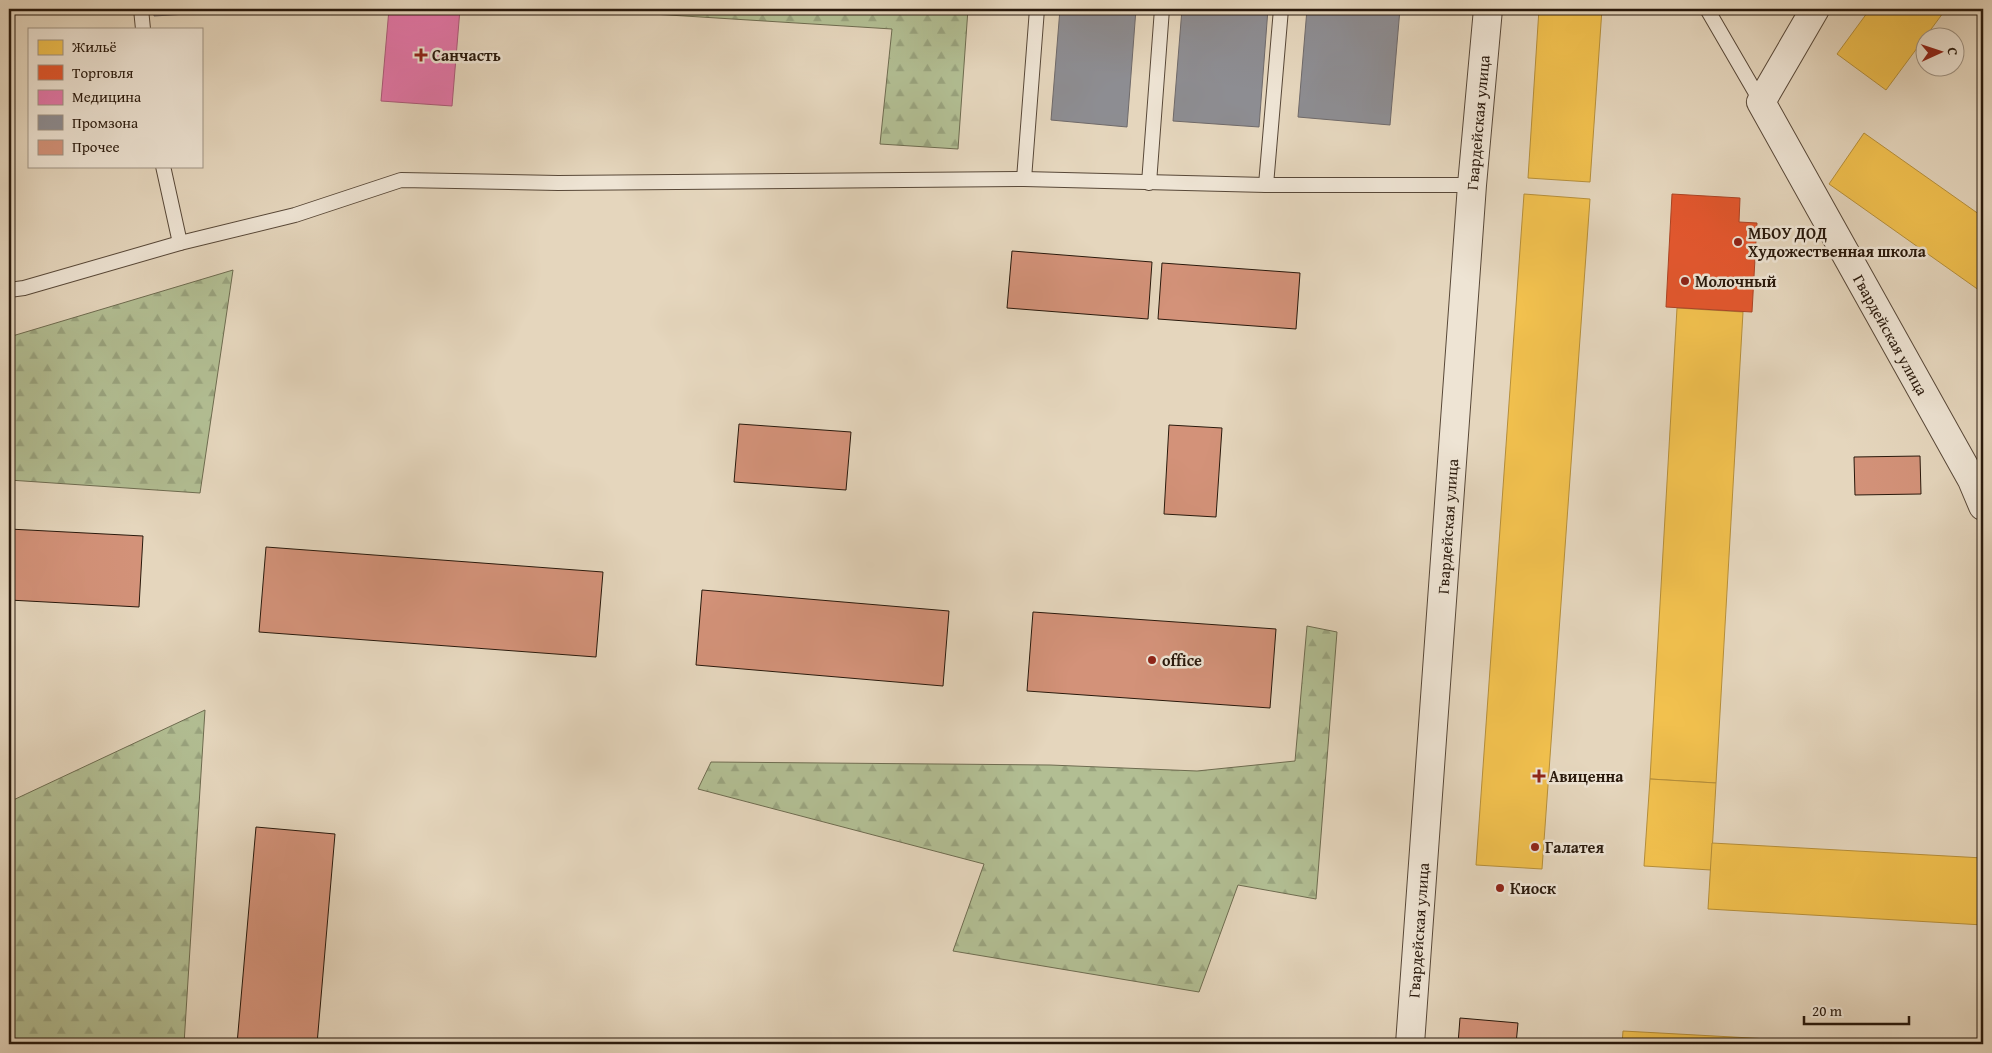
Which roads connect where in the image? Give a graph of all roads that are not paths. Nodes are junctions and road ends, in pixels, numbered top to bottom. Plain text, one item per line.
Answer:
1 (141, 9) edge
2 (1037, 9) edge
3 (1162, 9) edge
4 (1281, 9) edge
5 (1488, 9) edge
6 (1707, 9) edge
7 (1815, 9) edge
8 (143, 28) edge
9 (1761, 102) junction
10 (163, 168) edge
11 (1024, 179) junction
12 (1149, 183) junction
13 (1266, 185) junction
14 (1472, 185) junction
15 (180, 243) junction
16 (9, 290) edge
17 (1983, 506) edge
18 (1410, 1044) edge

1 - 8 lane
2 - 11 lane
3 - 12 lane
4 - 13 lane
5 - 14 street, Гвардейская улица
6 - 9 lane
7 - 9 street
9 - 17 street, Гвардейская улица
10 - 15 lane
11 - 12 lane
11 - 15 lane
12 - 13 lane
13 - 14 lane
14 - 18 street, Гвардейская улица
15 - 16 lane

